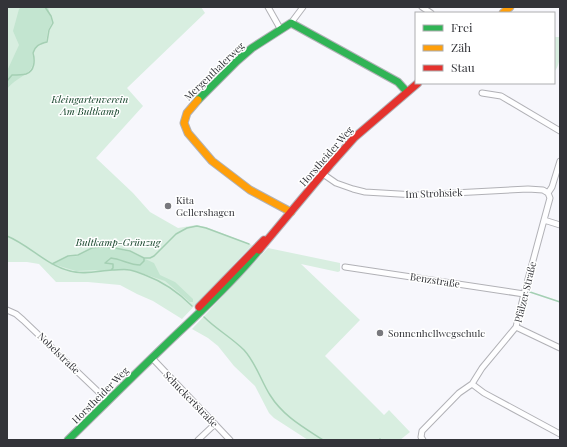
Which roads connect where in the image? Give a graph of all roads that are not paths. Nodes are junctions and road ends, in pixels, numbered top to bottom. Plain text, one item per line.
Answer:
1 (268, 7) edge
2 (303, 7) edge
3 (291, 23) junction
4 (281, 30) junction
5 (417, 84) edge
6 (407, 92) junction
7 (482, 93) dead end
8 (560, 131) edge
9 (560, 161) edge
10 (322, 174) junction
11 (548, 193) junction
12 (290, 212) junction
13 (544, 220) junction
14 (560, 225) edge
15 (345, 267) dead end
16 (524, 294) junction
17 (7, 310) edge
18 (516, 327) junction
19 (560, 348) edge
20 (152, 358) junction
21 (472, 384) junction
22 (108, 401) junction
23 (215, 424) junction
24 (560, 434) edge
25 (68, 440) edge
26 (198, 440) edge
27 (230, 440) edge
28 (423, 440) edge

1 - 4 street
2 - 3 street
3 - 4 street, Mergenthalerweg
3 - 6 street
4 - 12 street, Mergenthalerweg
5 - 6 street, Horstheider Weg
6 - 10 street, Horstheider Weg
7 - 8 street
9 - 11 street, Pfälzer Straße
10 - 11 street, Im Strohsiek
10 - 12 street, Horstheider Weg
11 - 13 street, Pfälzer Straße
12 - 20 street, Horstheider Weg
13 - 14 street
13 - 16 street, Pfälzer Straße
15 - 16 street, Benzstraße
16 - 18 street, Pfälzer Straße
17 - 22 street, Nobelstraße
18 - 19 street
18 - 21 street, Pfälzer Straße
20 - 22 street, Horstheider Weg
20 - 23 street, Schuckertstraße
21 - 24 street
21 - 28 street
22 - 25 street, Horstheider Weg
23 - 26 street
23 - 27 street, Schuckertstraße

